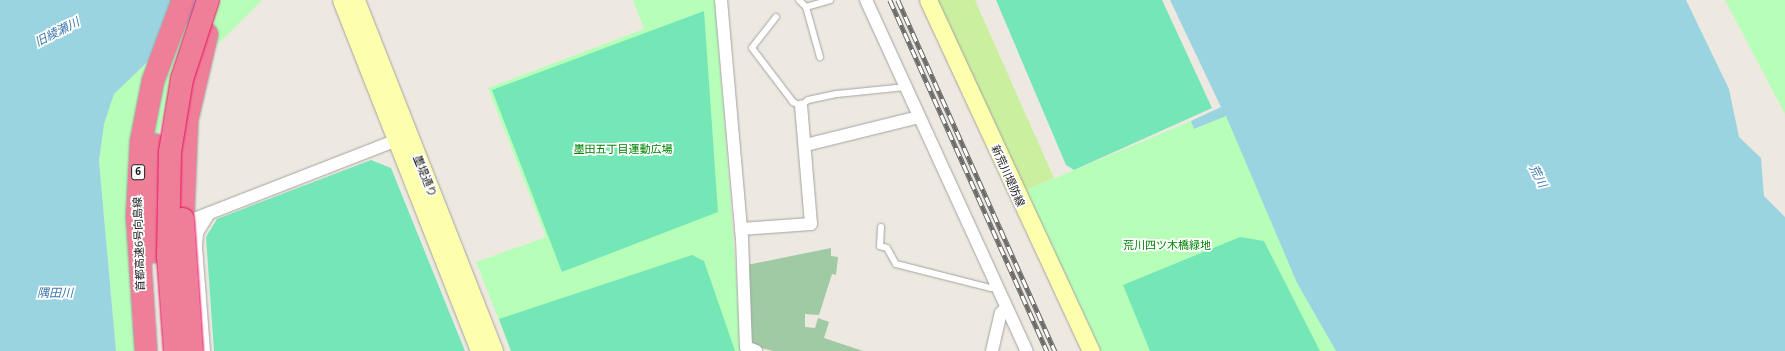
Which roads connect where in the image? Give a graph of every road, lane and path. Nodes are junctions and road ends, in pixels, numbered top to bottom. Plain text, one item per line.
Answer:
1 (183, 0) edge
2 (189, 0) edge
3 (208, 0) edge
4 (217, 0) edge
5 (341, 0) edge
6 (356, 0) edge
7 (721, 0) edge
8 (799, 0) edge
9 (830, 0) edge
10 (866, 0) edge
11 (928, 0) edge
12 (806, 7) junction
13 (776, 17) dead end
14 (820, 57) dead end
15 (906, 87) junction
16 (801, 106) junction
17 (919, 118) junction
18 (402, 138) junction
19 (806, 145) junction
20 (209, 213) junction
21 (881, 227) dead end
22 (741, 229) junction
23 (196, 247) junction
24 (997, 285) junction
25 (1006, 308) junction
26 (146, 351) edge
27 (161, 351) edge
28 (175, 351) edge
29 (192, 351) edge
30 (204, 351) edge
31 (479, 351) edge
32 (494, 351) edge
33 (756, 351) edge
34 (992, 351) edge
35 (1027, 351) edge
36 (1091, 351) edge

1 - 26 highway, 首都高速6号向島線 / 6
2 - 27 highway
3 - 28 highway, bridge
4 - 29 highway, bridge
5 - 18 main road, 墨堤通り
6 - 18 main road, 墨堤通り
7 - 22 street
8 - 12 lane
9 - 12 lane
10 - 15 street
11 - 36 main road, 新荒川堤防線
12 - 14 lane
13 - 16 lane
15 - 16 lane
15 - 17 street
16 - 19 street
17 - 19 street
17 - 24 street
18 - 20 street
18 - 31 main road, 墨堤通り
18 - 32 main road, 墨堤通り
19 - 22 street
20 - 23 street
20 - 23 street
21 - 24 lane
22 - 33 street
23 - 30 street
24 - 25 street
25 - 34 street
25 - 35 street

